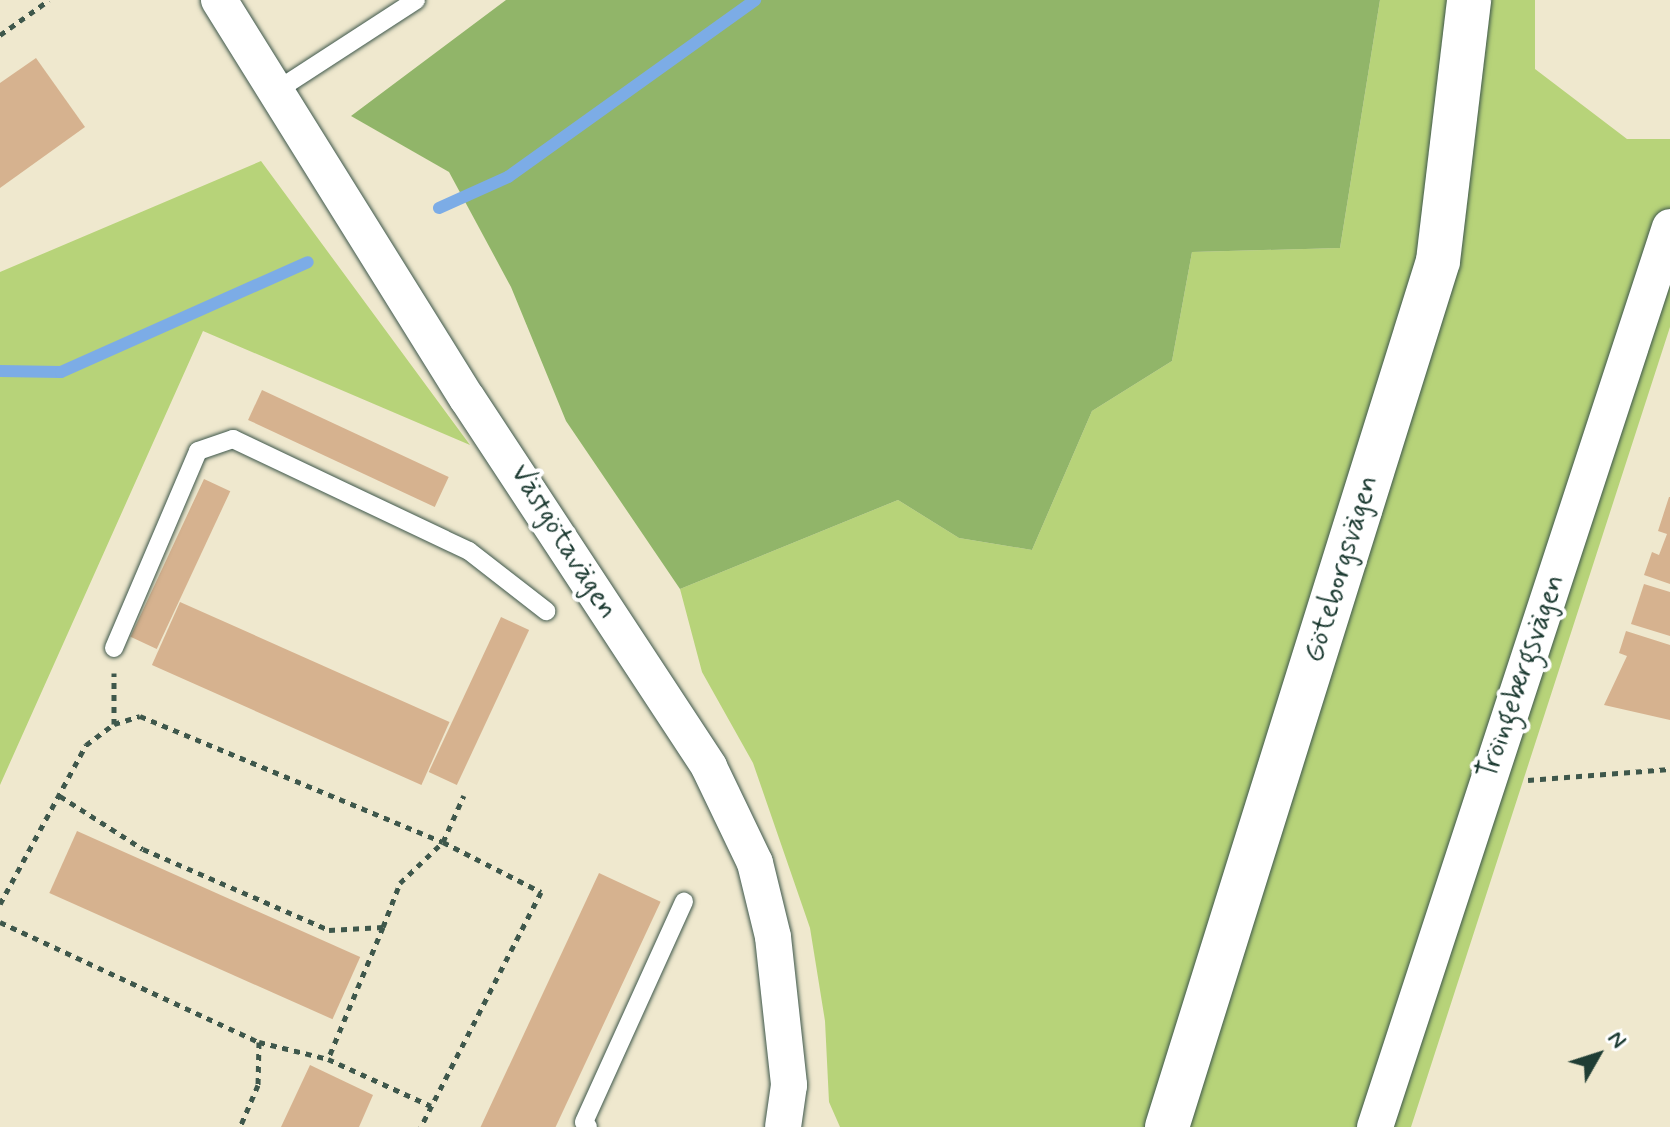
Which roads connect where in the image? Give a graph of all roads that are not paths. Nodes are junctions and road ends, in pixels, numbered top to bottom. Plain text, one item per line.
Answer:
1 (219, 0) edge
2 (416, 0) edge
3 (1469, 0) edge
4 (276, 91) junction
5 (1670, 227) edge
6 (546, 611) dead end
7 (114, 648) road end
8 (684, 902) dead end
9 (588, 1127) edge
10 (783, 1127) edge
11 (1167, 1127) edge
12 (1375, 1127) edge

1 - 4 street, Västgötavägen
2 - 4 lane
3 - 11 main road, Göteborgsvägen
4 - 10 street, Västgötavägen
5 - 12 street, Tröingebergsvägen
6 - 7 lane
8 - 9 lane

